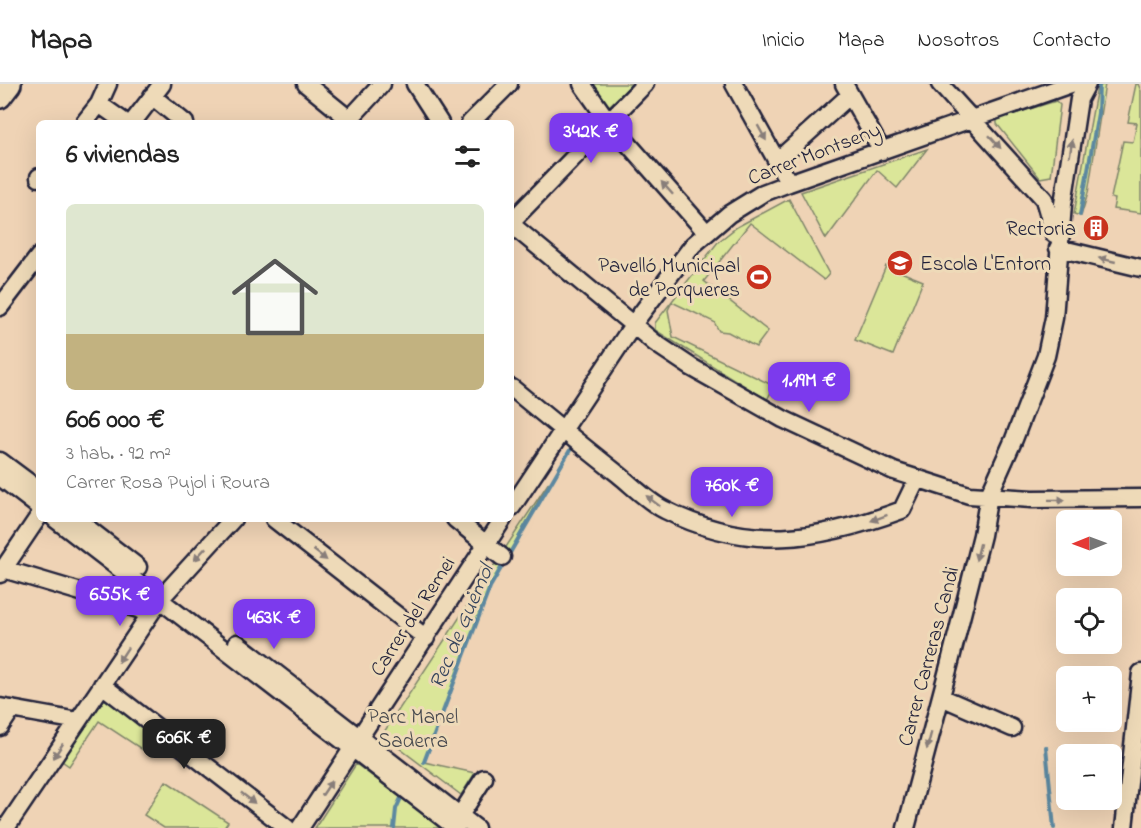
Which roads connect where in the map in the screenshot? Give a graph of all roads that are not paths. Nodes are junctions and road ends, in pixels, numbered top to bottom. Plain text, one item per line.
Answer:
1 (10, 84) edge
2 (108, 84) edge
3 (306, 84) edge
4 (382, 84) edge
5 (415, 84) edge
6 (509, 84) edge
7 (582, 84) edge
8 (645, 84) edge
9 (734, 84) edge
10 (940, 84) edge
11 (1088, 84) edge
12 (1066, 86) edge
13 (847, 89) edge
14 (157, 90) edge
15 (0, 97) edge
16 (1079, 99) junction
17 (99, 104) junction
18 (972, 118) junction
19 (86, 120) edge
20 (122, 120) edge
21 (134, 120) edge
22 (182, 120) edge
23 (346, 120) edge
24 (348, 120) edge
25 (438, 120) edge
26 (473, 120) edge
27 (608, 121) junction
28 (882, 151) junction
29 (777, 161) junction
30 (789, 183) junction
31 (1033, 185) junction
32 (1065, 187) junction
33 (514, 221) edge
34 (514, 225) edge
35 (706, 232) junction
36 (1058, 248) junction
37 (36, 260) edge
38 (1141, 268) edge
39 (0, 307) edge
40 (634, 325) junction
41 (514, 390) edge
42 (564, 431) junction
43 (0, 461) edge
44 (0, 477) edge
45 (917, 479) junction
46 (36, 488) edge
47 (989, 495) junction
48 (1141, 498) edge
49 (514, 504) edge
50 (36, 505) edge
51 (36, 520) edge
52 (59, 522) edge
53 (80, 522) edge
54 (230, 522) edge
55 (278, 522) edge
56 (459, 522) edge
57 (501, 522) edge
58 (486, 544) junction
59 (502, 557) dead end
60 (1, 570) edge
61 (164, 594) junction
62 (149, 615) junction
63 (426, 638) junction
64 (1141, 674) edge
65 (102, 685) junction
66 (941, 697) junction
67 (6, 708) edge
68 (78, 721) junction
69 (0, 727) edge
70 (1012, 728) dead end
71 (356, 743) junction
72 (484, 778) dead end
73 (1135, 789) edge
74 (455, 825) edge
75 (6, 828) edge
76 (287, 828) edge
77 (300, 828) edge
78 (476, 828) edge
79 (906, 828) edge
80 (1124, 828) edge

1 - 15 main road
2 - 17 street
3 - 23 street
4 - 24 street
5 - 25 street
6 - 26 street
7 - 27 street
8 - 27 street
9 -> 29 street
10 - 18 street
11 - 16 street
12 - 16 street
12 - 18 street, Carrer Montseny
13 - 28 street
13 - 29 street
14 - 21 street
14 - 22 street
32 -> 16 street
17 - 19 street
17 - 20 street
18 - 28 street, Carrer Montseny
18 -> 31 street
27 - 33 street
35 -> 27 street
28 - 30 street, Carrer Montseny
29 - 30 street
30 - 35 street, Carrer Montseny
31 - 32 street
31 - 36 street
32 - 36 street
34 - 40 street
35 - 40 street, Carrer Montseny
38 -> 36 street
36 - 47 street, Carrer Carreras Candi
37 - 39 street
40 - 42 street, Carrer Montseny
40 - 45 street
41 - 42 street
45 -> 42 street
42 - 49 street
43 - 46 street
44 - 50 street
45 - 47 street
47 -> 48 street
47 -> 66 street, Carrer Carreras Candi
51 - 60 street
52 - 61 street
53 - 61 street
54 -> 61 street
55 -> 63 street
56 - 58 street
57 - 58 street, Carrer del Remei
58 - 59 street
58 - 63 street, Carrer del Remei
60 - 62 street
61 - 62 street
61 - 71 street
62 -> 65 street
63 - 71 street, Carrer del Remei
64 - 73 street
65 - 68 street
65 -> 76 street
66 - 70 street
66 -> 79 street, Carrer Carreras Candi
67 - 68 street
67 - 69 street
68 -> 75 street
71 - 74 street
77 -> 71 street, Carrer del Remei
72 - 74 street
73 - 80 street
74 - 78 street

